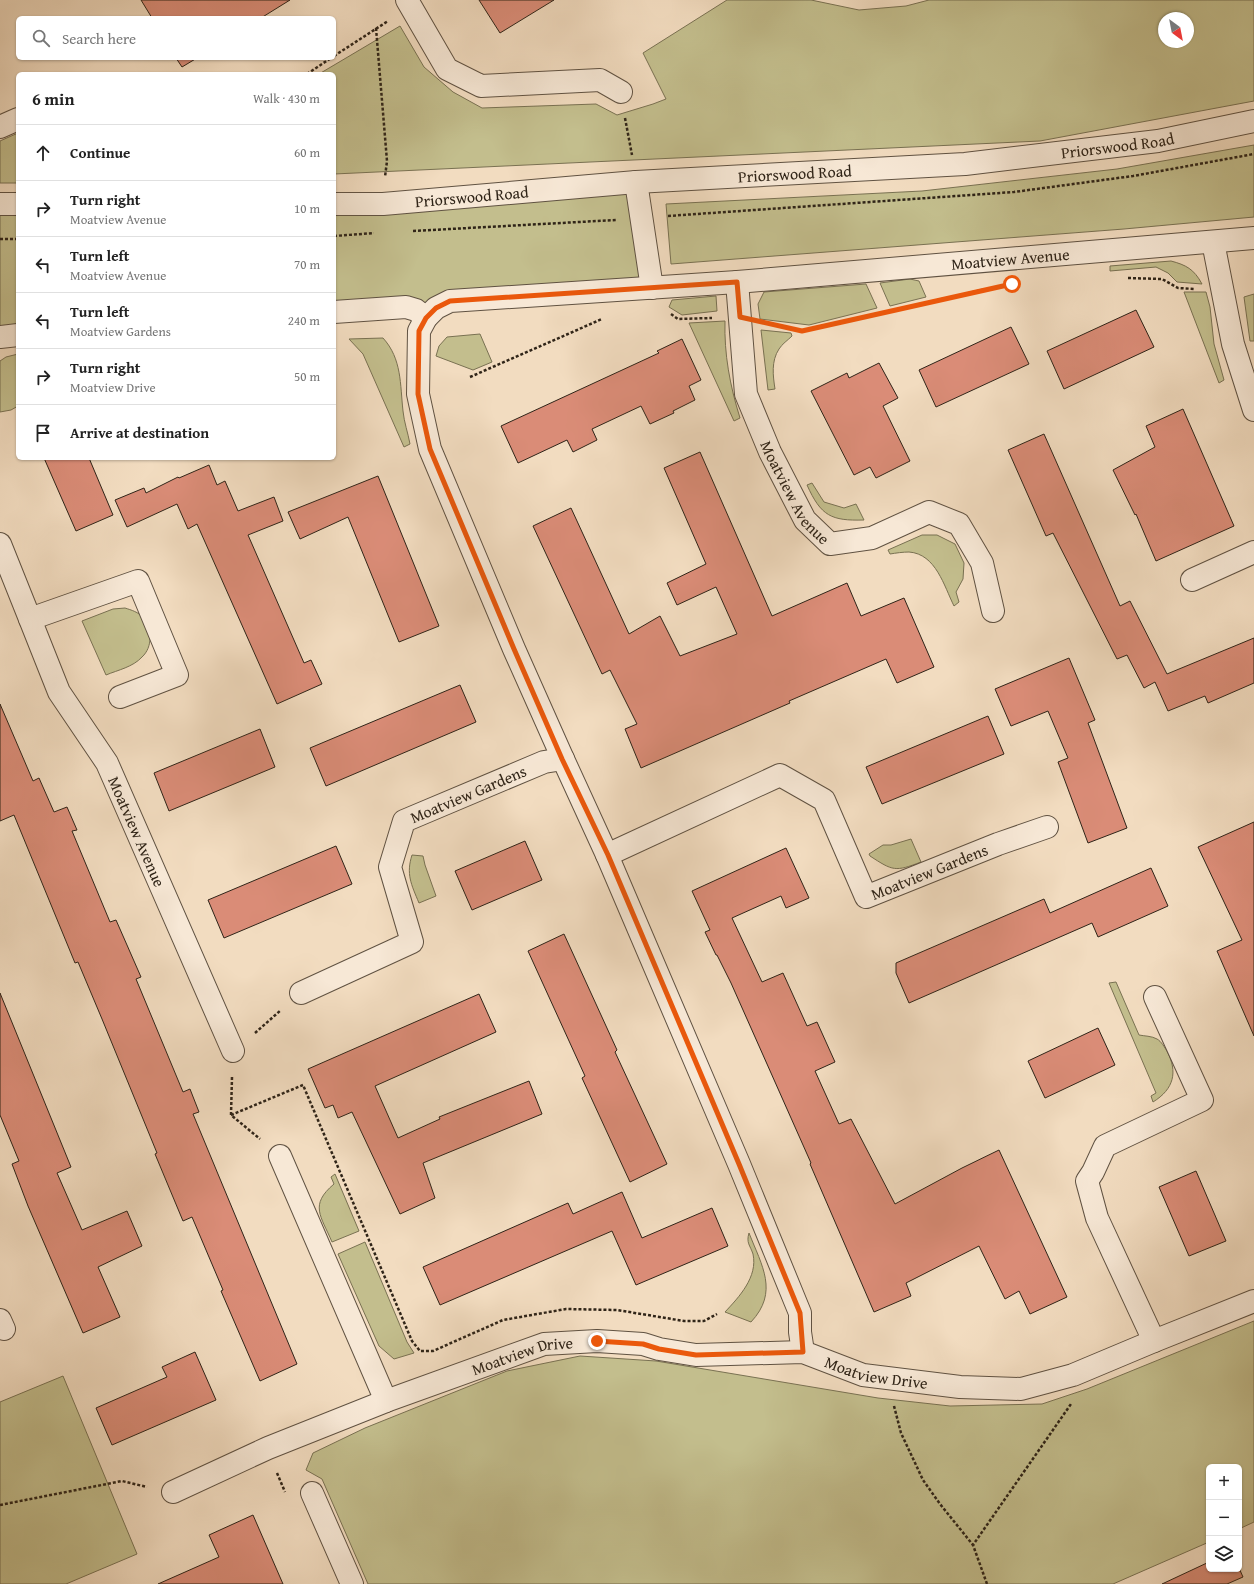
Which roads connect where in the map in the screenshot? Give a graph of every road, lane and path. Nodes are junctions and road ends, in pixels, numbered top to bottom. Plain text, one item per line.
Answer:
1 (409, 4) edge
2 (376, 28) junction
3 (336, 55) edge
4 (328, 60) edge
5 (310, 72) edge
6 (621, 92) joint
7 (16, 120) edge
8 (1254, 121) edge
9 (0, 127) edge
10 (1254, 154) edge
11 (636, 182) junction
12 (0, 204) edge
13 (16, 204) edge
14 (336, 204) edge
15 (383, 204) junction
16 (642, 218) junction
17 (406, 231) dead end
18 (376, 233) dead end
19 (336, 236) edge
20 (1254, 238) edge
21 (0, 239) edge
22 (16, 239) edge
23 (1213, 242) junction
24 (1122, 278) dead end
25 (737, 282) junction
26 (652, 288) junction
27 (989, 288) dead end
28 (1222, 290) junction
29 (665, 310) dead end
30 (336, 312) edge
31 (608, 317) dead end
32 (740, 317) junction
33 (426, 318) junction
34 (16, 335) edge
35 (0, 337) edge
36 (470, 377) dead end
37 (1254, 410) edge
38 (0, 544) edge
39 (1254, 552) edge
40 (1192, 580) dead end
41 (993, 610) dead end
42 (30, 619) junction
43 (120, 697) dead end
44 (562, 759) junction
45 (1047, 827) dead end
46 (608, 855) junction
47 (301, 993) joint
48 (1155, 997) dead end
49 (233, 1052) junction
50 (231, 1115) junction
51 (280, 1156) joint
52 (1254, 1301) edge
53 (717, 1314) dead end
54 (1154, 1341) junction
55 (803, 1352) junction
56 (1073, 1375) junction
57 (895, 1380) junction
58 (386, 1401) junction
59 (173, 1492) joint
60 (312, 1493) dead end
61 (0, 1505) edge
62 (973, 1546) junction
63 (352, 1584) edge
64 (988, 1584) edge

1 - 2 path
1 - 6 street
2 - 3 path
2 - 15 path
4 - 5 path
6 - 11 path
7 - 9 street
8 - 11 street, Priorswood Road
10 - 16 path
11 - 15 street, Priorswood Road
11 - 16 street
12 - 13 street
14 - 15 street, Priorswood Road
16 - 17 path
16 - 26 street
18 - 19 path
20 - 23 street, Moatview Avenue
21 - 22 path
23 - 25 street, Moatview Avenue
23 - 28 street
24 - 28 path
25 - 26 street, Moatview Avenue
25 - 32 street, Moatview Avenue
26 - 33 street, Moatview Avenue
27 - 32 path
28 - 37 street
29 - 32 path
30 - 33 street
31 - 36 path
32 - 41 street, Moatview Avenue
33 - 44 street
34 - 35 street
38 - 42 street, Moatview Avenue
39 - 40 street
42 - 43 street
42 - 49 street, Moatview Avenue
44 - 46 street
44 - 47 street, Moatview Gardens
45 - 46 street, Moatview Gardens
46 - 55 street
47 - 49 path
48 - 54 street
49 - 50 path
50 - 51 path
50 - 53 path
51 - 58 street
52 - 54 street, Moatview Drive
54 - 56 street, Moatview Drive
55 - 57 street, Moatview Drive
55 - 58 street, Moatview Drive
56 - 57 street, Moatview Drive
56 - 62 path
57 - 62 path
58 - 59 street, Moatview Drive
59 - 61 path
60 - 63 street
62 - 64 path

